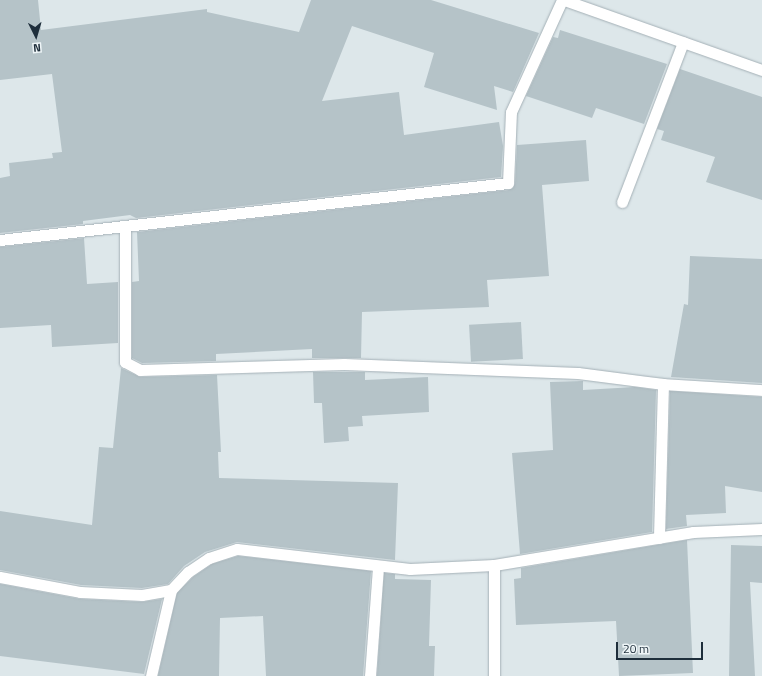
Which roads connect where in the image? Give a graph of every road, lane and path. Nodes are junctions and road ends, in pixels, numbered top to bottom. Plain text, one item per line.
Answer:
1 (563, 0) edge
2 (683, 42) junction
3 (762, 70) edge
4 (622, 202) dead end
5 (125, 226) junction
6 (0, 240) edge
7 (663, 384) junction
8 (762, 390) edge
9 (762, 529) edge
10 (659, 538) junction
11 (494, 564) junction
12 (378, 566) junction
13 (0, 577) edge
14 (171, 590) junction
15 (151, 676) edge
16 (370, 676) edge
17 (494, 676) edge

1 - 2 street
1 - 5 street
2 - 3 street
2 - 4 street
5 - 6 street
5 - 7 street
7 - 8 street
7 - 10 street
9 - 10 street
10 - 11 street
11 - 12 street
11 - 17 street
12 - 14 street
12 - 16 street
13 - 14 street
14 - 15 street

